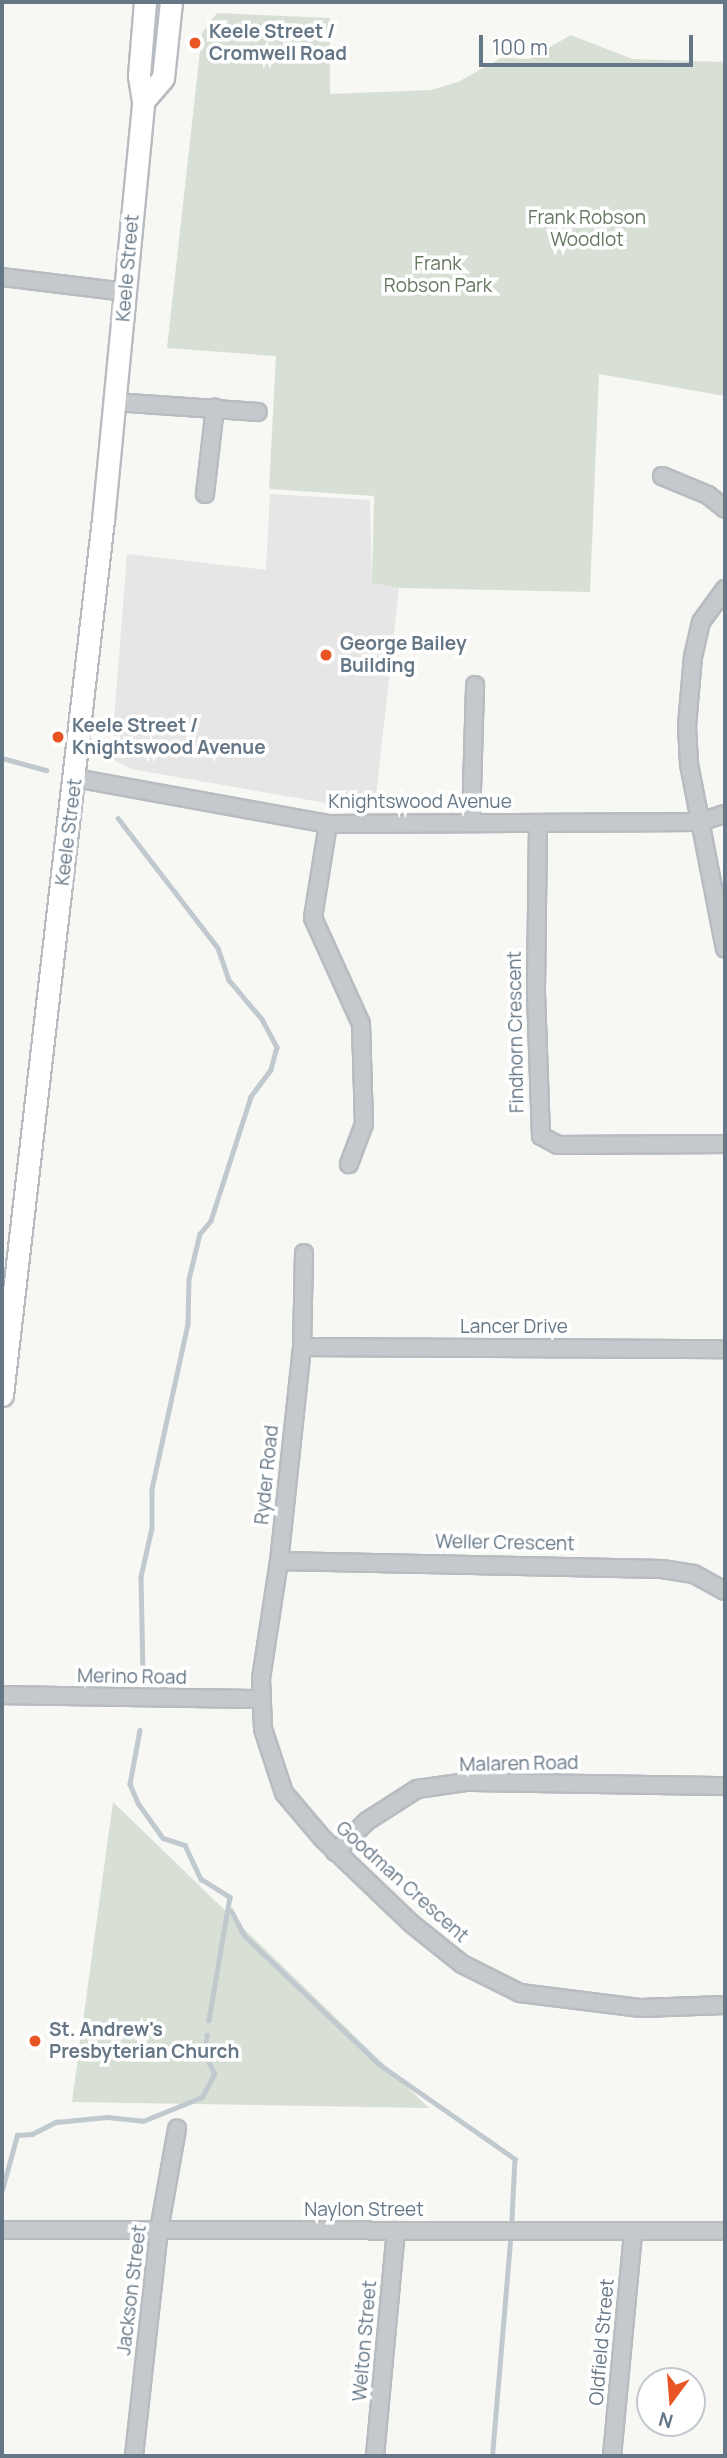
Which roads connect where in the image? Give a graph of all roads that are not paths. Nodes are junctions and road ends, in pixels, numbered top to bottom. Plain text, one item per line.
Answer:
1 (145, 2) edge
2 (171, 2) edge
3 (144, 101) junction
4 (2, 277) edge
5 (126, 292) junction
6 (115, 402) junction
7 (215, 408) junction
8 (258, 412) dead end
9 (662, 476) dead end
10 (205, 494) dead end
11 (725, 509) edge
12 (725, 589) edge
13 (475, 685) dead end
14 (75, 778) junction
15 (725, 814) edge
16 (700, 822) junction
17 (471, 823) junction
18 (328, 824) junction
19 (538, 825) junction
20 (725, 949) edge
21 (725, 1144) edge
22 (349, 1164) dead end
23 (304, 1253) dead end
24 (302, 1347) junction
25 (725, 1349) edge
26 (2, 1395) edge
27 (279, 1561) junction
28 (725, 1591) edge
29 (2, 1695) edge
30 (261, 1699) junction
31 (725, 1786) edge
32 (335, 1852) junction
33 (725, 2005) edge
34 (177, 2129) dead end
35 (2, 2230) edge
36 (159, 2230) junction
37 (396, 2231) junction
38 (725, 2231) edge
39 (633, 2232) junction
40 (134, 2456) edge
41 (375, 2456) edge
42 (612, 2456) edge

1 - 3 main road, Keele Street
2 - 3 main road, Keele Street
3 - 5 main road, Keele Street
4 - 5 street
5 - 6 main road, Keele Street
6 - 7 street
6 - 14 main road, Keele Street
7 - 8 street
7 - 10 street
9 - 11 street
12 - 16 street
13 - 17 street
14 - 18 street, Knightswood Avenue
14 - 26 main road, Keele Street
15 - 16 street, Knightswood Avenue
16 - 19 street, Knightswood Avenue
16 - 20 street
17 - 18 street, Knightswood Avenue
17 - 19 street, Knightswood Avenue
18 - 22 street
19 - 21 street, Findhorn Crescent
23 - 24 street, Ryder Road
24 - 25 street, Lancer Drive
24 - 27 street, Ryder Road
27 - 28 street, Weller Crescent
27 - 30 street, Ryder Road
29 - 30 street, Merino Road
30 - 32 street, Goodman Crescent
31 - 32 street, Malaren Road
32 - 33 street, Goodman Crescent
34 - 36 street, Jackson Street
35 - 36 street, Naylon Street
36 - 37 street, Naylon Street
36 - 40 street, Jackson Street
37 - 39 street, Naylon Street
37 - 41 street, Welton Street
38 - 39 street, Naylon Street
39 - 42 street, Oldfield Street

